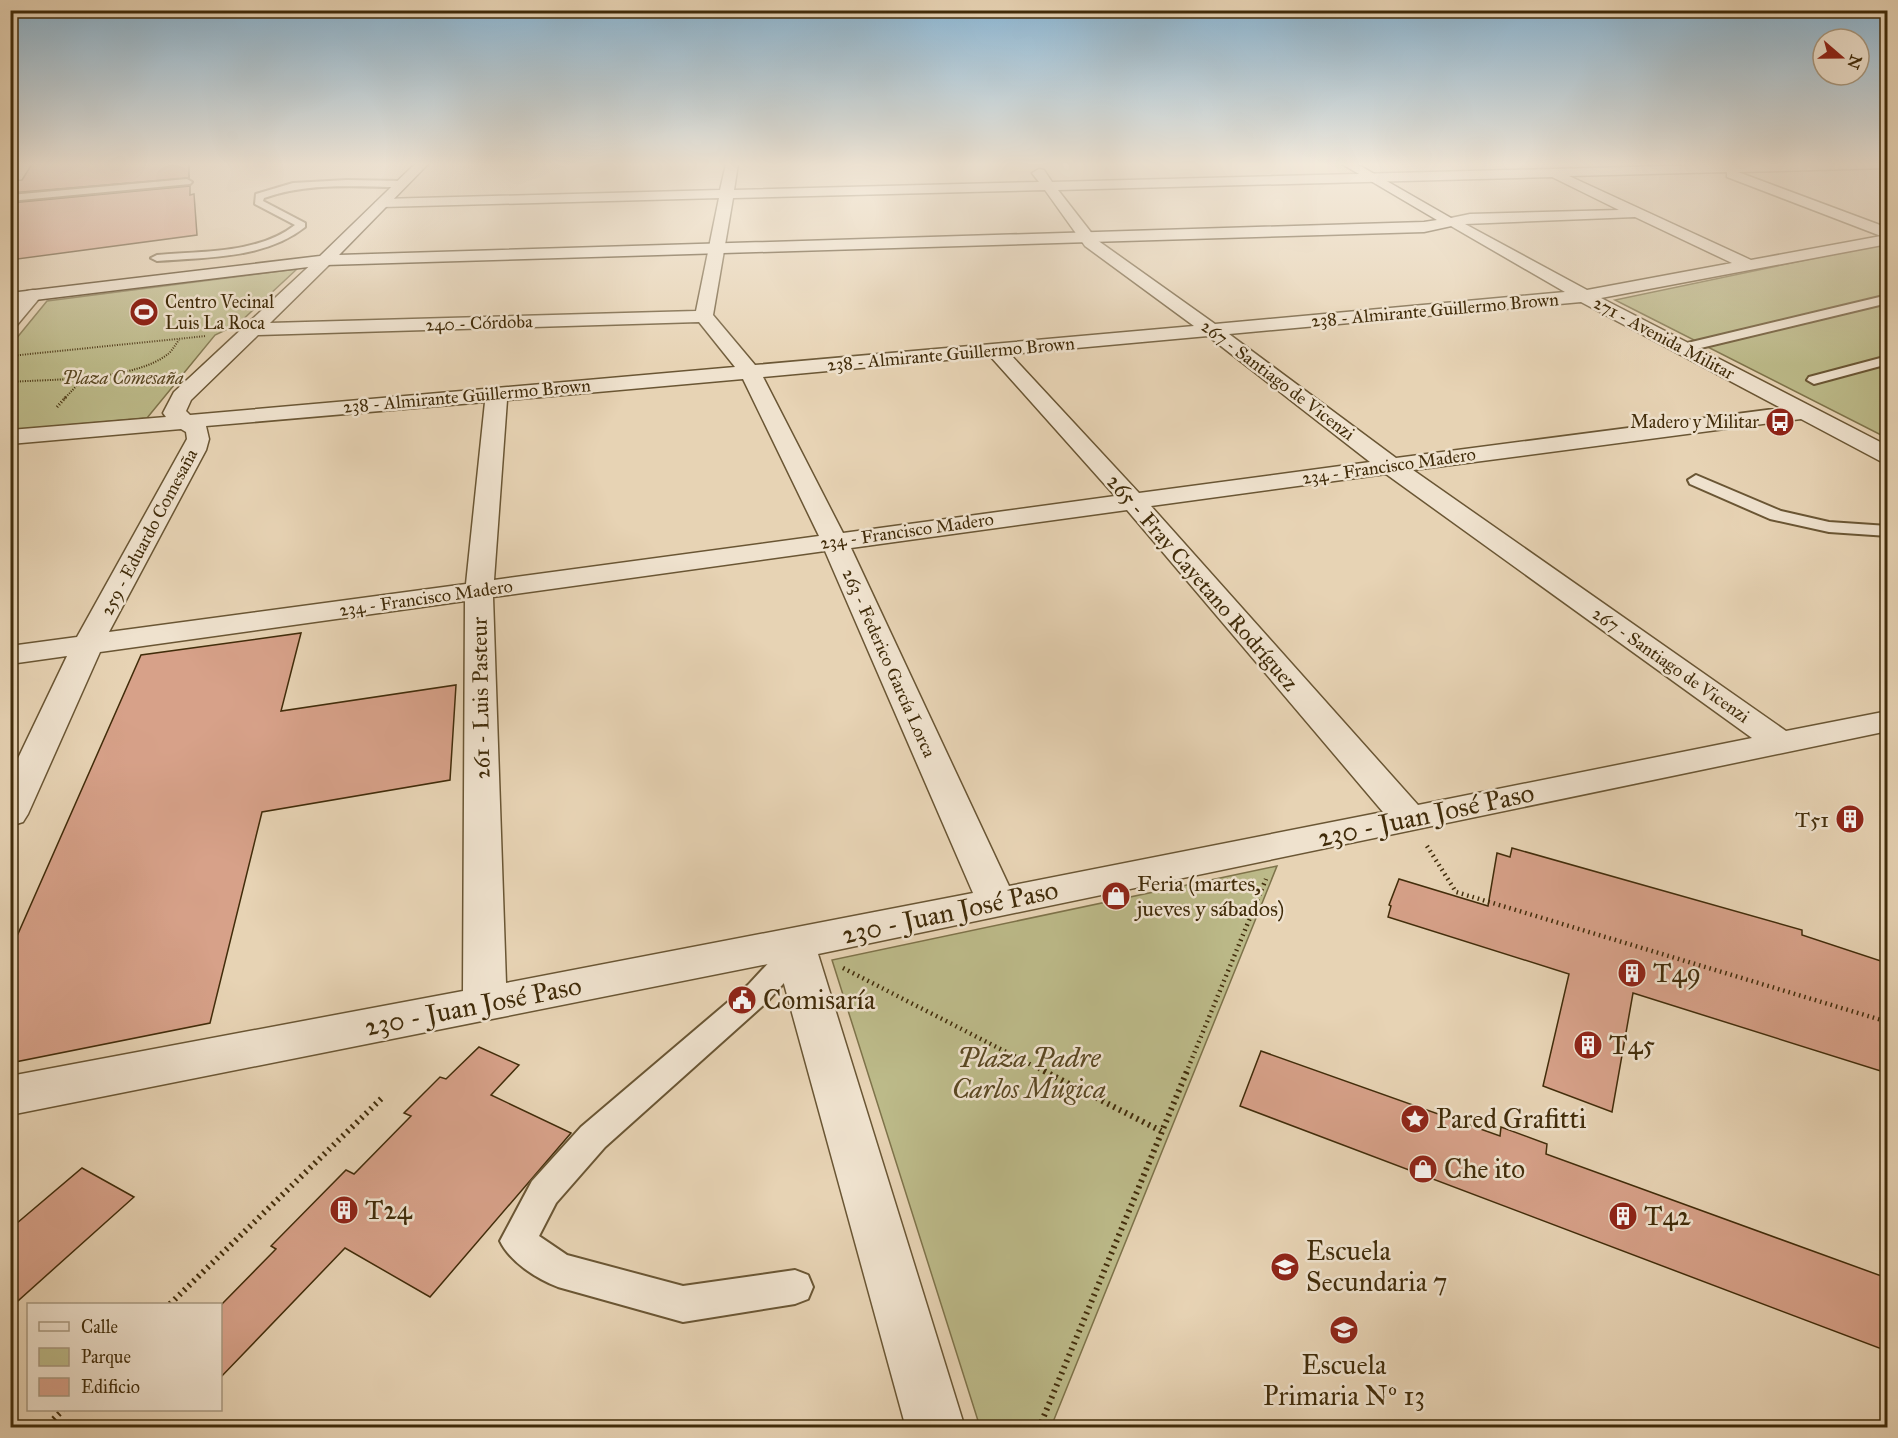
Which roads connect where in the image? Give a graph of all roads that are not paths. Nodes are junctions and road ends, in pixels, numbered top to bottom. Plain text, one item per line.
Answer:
1 (296, 231) edge
2 (354, 231) edge
3 (720, 231) edge
4 (1080, 231) edge
5 (1269, 231) edge
6 (1467, 231) edge
7 (1677, 231) edge
8 (1084, 236) junction
9 (1887, 239) edge
10 (717, 247) junction
11 (157, 258) dead end
12 (325, 260) junction
13 (1747, 264) junction
14 (33, 295) junction
15 (1584, 296) junction
16 (10, 298) edge
17 (1887, 299) edge
18 (1860, 306) junction
19 (1887, 314) edge
20 (704, 316) junction
21 (10, 321) edge
22 (254, 329) junction
23 (1213, 331) junction
24 (1684, 348) junction
25 (994, 349) junction
26 (1887, 360) edge
27 (750, 372) junction
28 (1815, 380) dead end
29 (497, 393) junction
30 (1805, 412) junction
31 (183, 421) junction
32 (10, 437) edge
33 (1887, 456) edge
34 (1391, 466) junction
35 (1696, 480) dead end
36 (1133, 501) junction
37 (1887, 531) edge
38 (834, 541) junction
39 (479, 591) junction
40 (88, 644) junction
41 (10, 655) edge
42 (1887, 721) edge
43 (1779, 742) junction
44 (10, 814) edge
45 (1408, 818) junction
46 (997, 902) junction
47 (795, 947) junction
48 (485, 1004) junction
49 (10, 1096) edge
50 (795, 1287) dead end
51 (936, 1428) edge

1 - 11 lane
2 - 12 street, 259 - Eduardo Comesaña
3 - 10 street
4 - 8 street, 267 - Santiago de Vicenzi
5 - 8 street
6 - 15 street, 271 - Avenida Militar
7 - 13 street
8 - 10 street
8 - 23 street, 267 - Santiago de Vicenzi
9 - 13 street, 238 - Almirante Guillermo Brown
10 - 12 street
10 - 20 street
12 - 14 street
12 - 22 street, 259 - Eduardo Comesaña
13 - 15 street, 238 - Almirante Guillermo Brown
14 - 16 street
14 - 21 street
15 - 23 street, 238 - Almirante Guillermo Brown
15 - 24 street, 271 - Avenida Militar
17 - 18 lane
18 - 19 lane
18 - 24 lane
20 - 22 street, 240 - Córdoba
20 - 27 street, 263 - Federico García Lorca
22 - 31 street, 259 - Eduardo Comesaña
23 - 25 street, 238 - Almirante Guillermo Brown
23 - 34 street, 267 - Santiago de Vicenzi
24 - 30 street, 271 - Avenida Militar
25 - 27 street, 238 - Almirante Guillermo Brown
25 - 36 street, 265 - Fray Cayetano Rodríguez
26 - 28 lane
27 - 29 street, 238 - Almirante Guillermo Brown
27 - 38 street, 263 - Federico García Lorca
29 - 31 street, 238 - Almirante Guillermo Brown
29 - 39 street, 261 - Luis Pasteur
30 - 33 street, 271 - Avenida Militar
30 - 34 street, 234 - Francisco Madero
31 - 32 street, 238 - Almirante Guillermo Brown
31 - 40 street, 259 - Eduardo Comesaña
34 - 36 street, 234 - Francisco Madero
34 - 43 street, 267 - Santiago de Vicenzi
35 - 37 lane
36 - 38 street, 234 - Francisco Madero
36 - 45 street, 265 - Fray Cayetano Rodríguez
38 - 39 street, 234 - Francisco Madero
38 - 46 street, 263 - Federico García Lorca
39 - 40 street, 234 - Francisco Madero
39 - 48 street, 261 - Luis Pasteur
40 - 41 street, 234 - Francisco Madero
40 - 44 street, 259 - Eduardo Comesaña
42 - 43 street, 230 - Juan José Paso
43 - 45 street, 230 - Juan José Paso
45 - 46 street, 230 - Juan José Paso
46 - 47 street, 230 - Juan José Paso
47 - 48 street, 230 - Juan José Paso
47 - 50 lane
47 - 51 street
48 - 49 street, 230 - Juan José Paso

